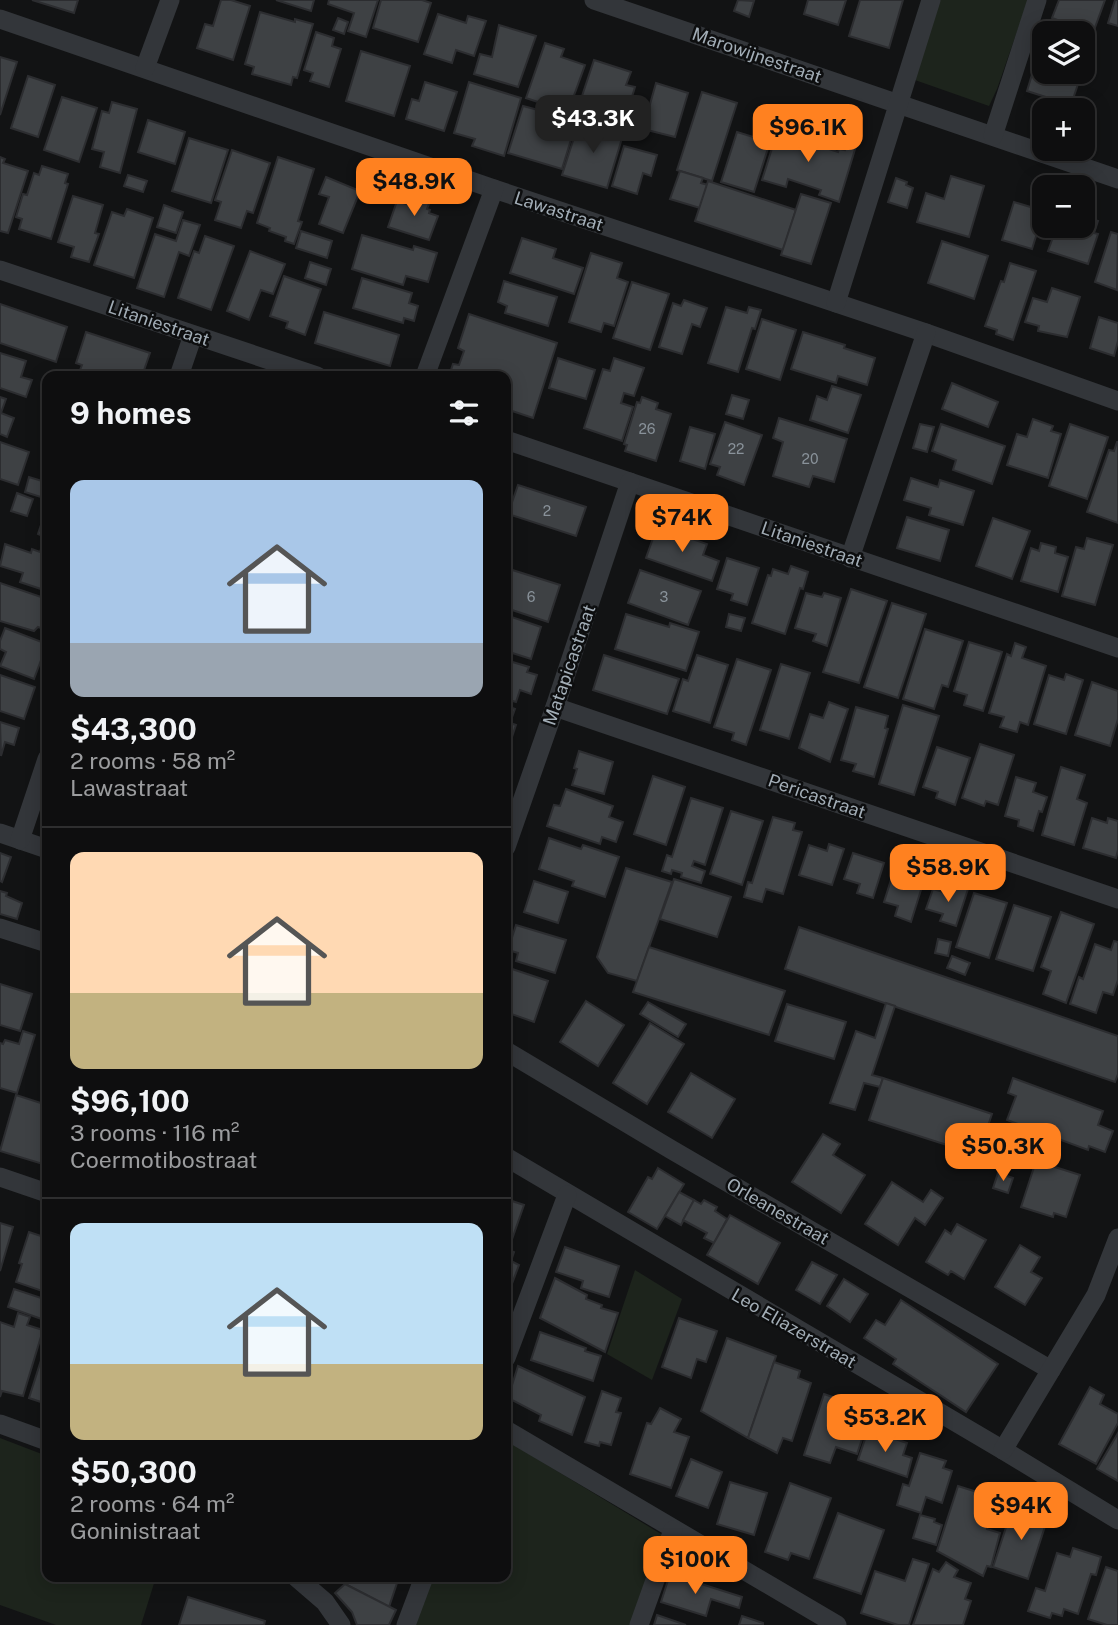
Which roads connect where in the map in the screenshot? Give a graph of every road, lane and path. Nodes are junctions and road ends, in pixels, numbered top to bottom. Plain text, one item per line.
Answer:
1 (170, 0) edge
2 (594, 0) edge
3 (931, 0) edge
4 (1037, 0) edge
5 (0, 19) edge
6 (145, 68) junction
7 (899, 103) junction
8 (993, 136) junction
9 (1118, 179) edge
10 (494, 189) junction
11 (0, 270) edge
12 (836, 303) junction
13 (926, 333) junction
14 (193, 335) junction
15 (181, 371) edge
16 (302, 371) edge
17 (427, 371) edge
18 (1118, 401) edge
19 (511, 442) edge
20 (630, 482) junction
21 (850, 558) junction
22 (1118, 648) edge
23 (555, 707) junction
24 (42, 775) edge
25 (511, 832) edge
26 (0, 833) edge
27 (20, 840) junction
28 (42, 847) edge
29 (1118, 899) edge
30 (0, 928) edge
31 (42, 941) edge
32 (511, 1054) edge
33 (511, 1160) edge
34 (0, 1177) edge
35 (42, 1191) edge
36 (567, 1195) junction
37 (1118, 1238) edge
38 (511, 1345) edge
39 (1051, 1370) junction
40 (0, 1424) edge
41 (511, 1433) edge
42 (42, 1439) edge
43 (1003, 1450) junction
44 (1118, 1520) edge
45 (673, 1530) junction
46 (302, 1582) edge
47 (422, 1582) edge
48 (341, 1625) edge
49 (406, 1625) edge
50 (639, 1625) edge
51 (837, 1625) edge

1 - 6 street
2 - 7 street, Marowijnestraat
3 - 7 street
4 - 8 street
5 - 6 street, Lawastraat
6 - 10 street, Lawastraat
7 - 8 street, Marowijnestraat
7 - 12 street
8 - 9 street, Marowijnestraat
10 - 12 street, Lawastraat
10 - 17 street
11 - 14 street, Litaniestraat
12 - 13 street, Lawastraat
13 - 18 street, Lawastraat
13 - 21 street
14 - 15 street
14 - 16 street, Litaniestraat
19 - 20 street, Litaniestraat
20 - 21 street, Litaniestraat
20 - 23 street, Matapicastraat
21 - 22 street, Litaniestraat
23 - 25 street, Matapicastraat
23 - 29 street, Pericastraat
24 - 27 street
26 - 27 street
27 - 28 street
30 - 31 street
32 - 39 street, Orleanestraat
33 - 36 street, Leo Eliazerstraat
34 - 35 street
36 - 38 street
36 - 43 street, Leo Eliazerstraat
37 - 39 street
39 - 43 street
40 - 42 street
41 - 45 street
43 - 44 street, Leo Eliazerstraat
45 - 50 street
45 - 51 street
46 - 48 street
47 - 49 street

